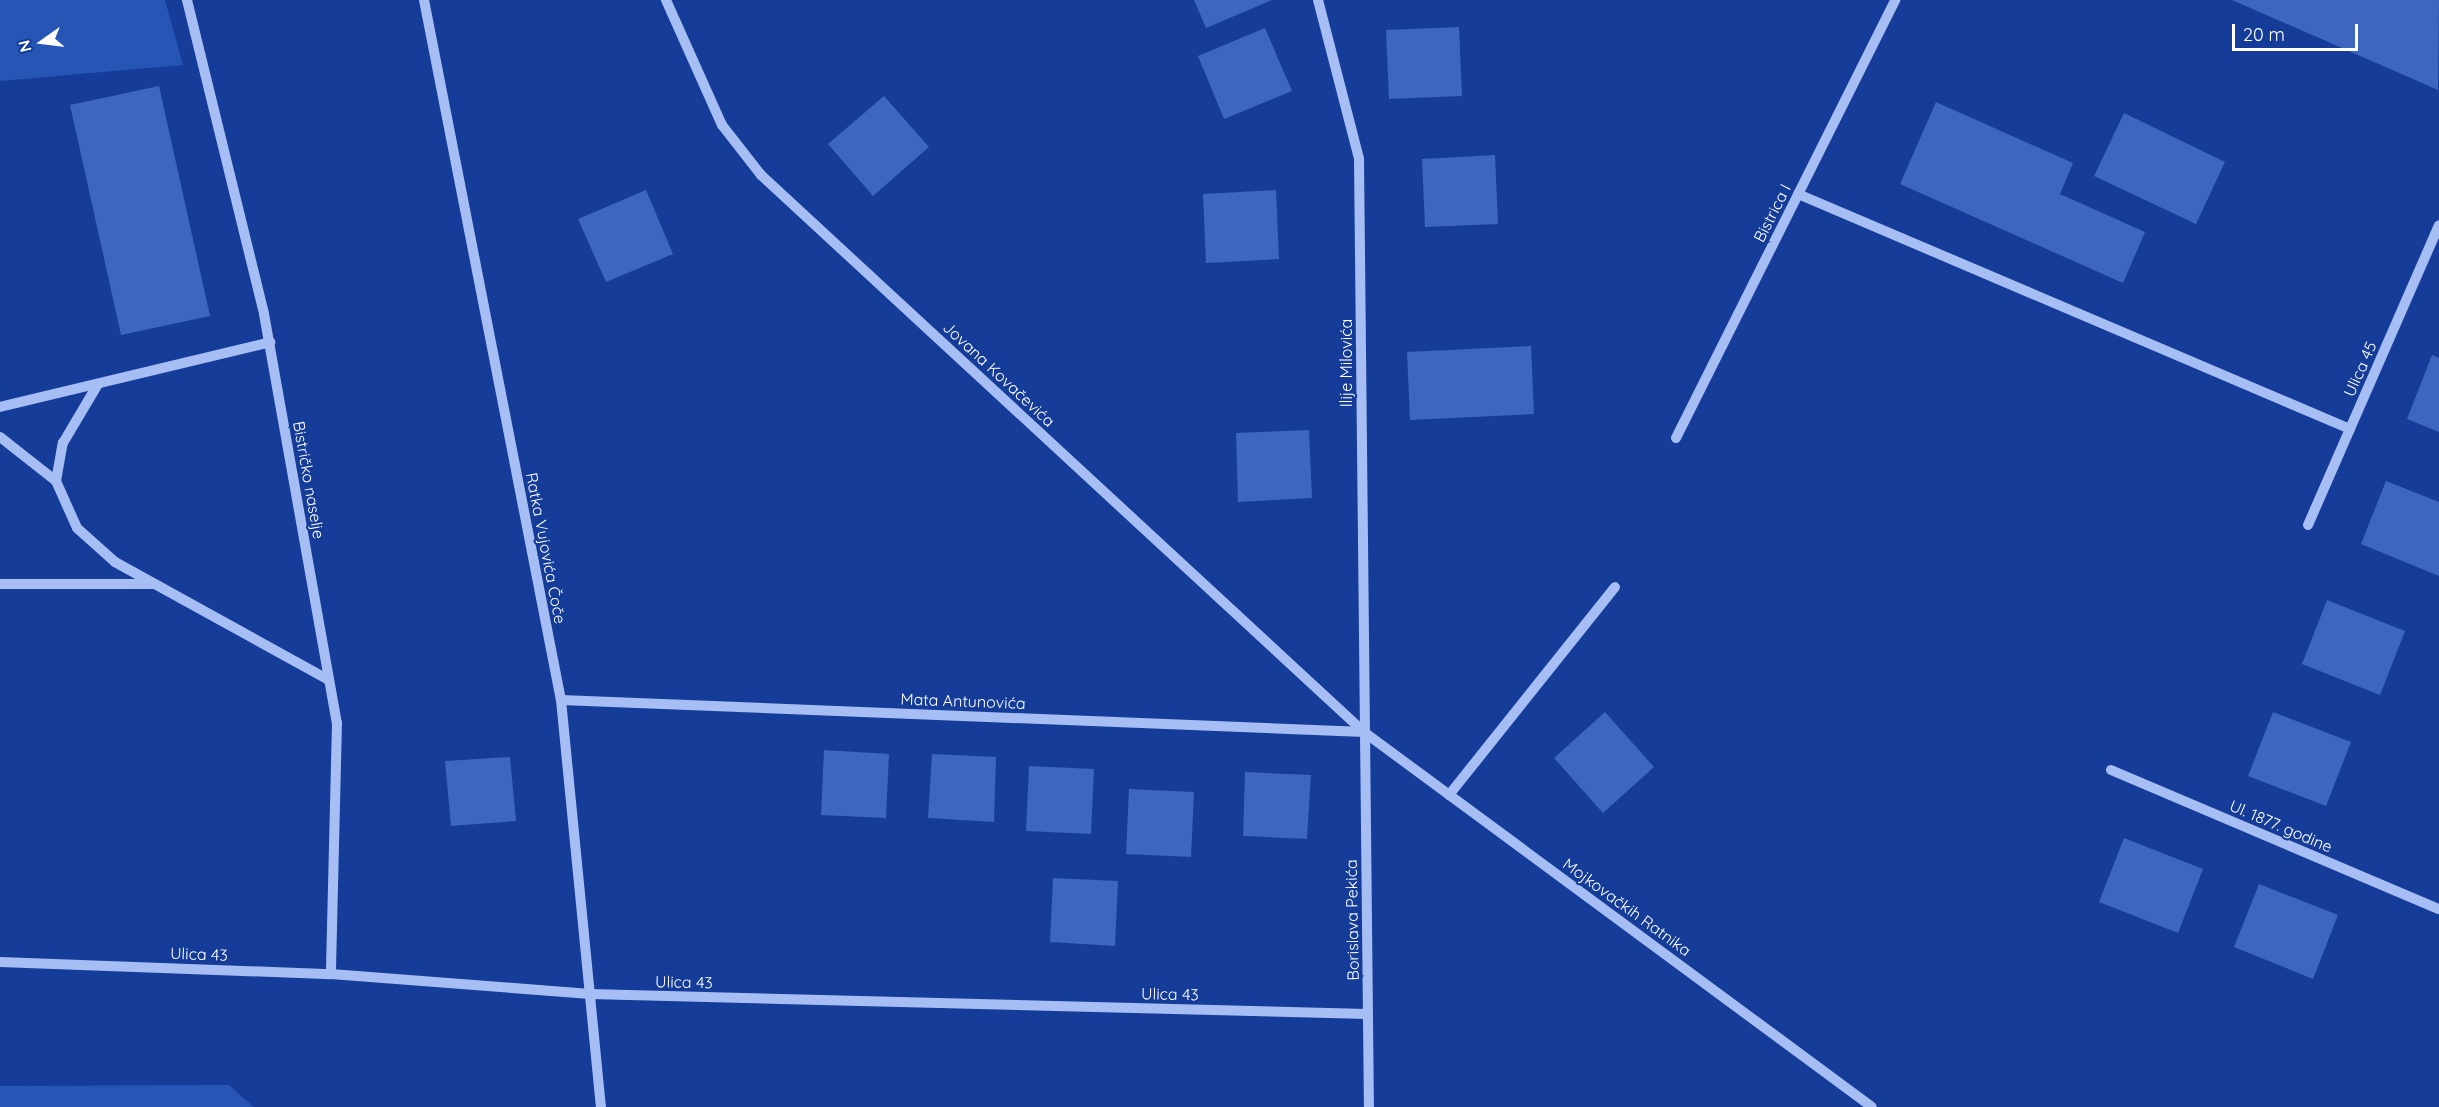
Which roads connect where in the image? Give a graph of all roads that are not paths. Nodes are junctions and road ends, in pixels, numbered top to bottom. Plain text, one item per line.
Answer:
1 (187, 0) edge
2 (424, 0) edge
3 (666, 0) edge
4 (1317, 0) edge
5 (1894, 0) edge
6 (1798, 194) junction
7 (2439, 225) edge
8 (270, 342) junction
9 (98, 384) junction
10 (0, 407) edge
11 (2350, 429) junction
12 (0, 436) edge
13 (1676, 438) dead end
14 (56, 481) junction
15 (2308, 525) dead end
16 (0, 584) edge
17 (156, 584) junction
18 (1615, 587) dead end
19 (329, 680) junction
20 (561, 700) junction
21 (1364, 732) junction
22 (2111, 770) dead end
23 (1449, 795) junction
24 (2439, 909) edge
25 (0, 962) edge
26 (331, 974) junction
27 (591, 994) junction
28 (1368, 1014) junction
29 (600, 1107) edge
30 (1369, 1107) edge
31 (1872, 1107) edge

1 - 8 street, Bistričko naselje
2 - 20 street, Ratka Vujovića Čoče
3 - 21 street, Jovana Kovačevića
4 - 21 street, Ilije Milovića
5 - 6 street, Bistrica I
6 - 11 street
6 - 13 street, Bistrica I
7 - 11 street, Ulica 45
8 - 9 street
8 - 19 street, Bistričko naselje
9 - 10 street
9 - 14 street
11 - 15 street, Ulica 45
12 - 14 street
14 - 17 street
16 - 17 street
17 - 19 street
18 - 23 street
19 - 26 street, Bistričko naselje
20 - 21 street, Mata Antunovića
20 - 27 street, Ratka Vujovića Čoče
21 - 23 street, Mojkovačkih Ratnika
21 - 28 street, Borislava Pekića
22 - 24 street, Ul. 1877. godine
23 - 31 street, Mojkovačkih Ratnika
25 - 26 street, Ulica 43
26 - 27 street, Ulica 43
27 - 28 street, Ulica 43
27 - 29 street, Ratka Vujovića Čoče
28 - 30 street, Borislava Pekića

